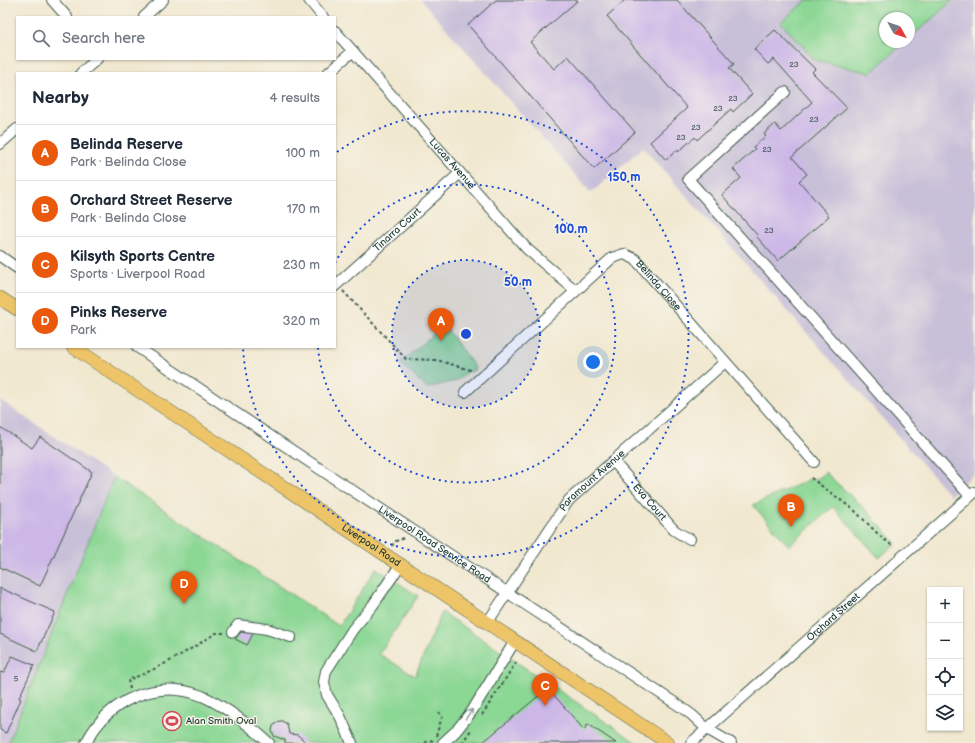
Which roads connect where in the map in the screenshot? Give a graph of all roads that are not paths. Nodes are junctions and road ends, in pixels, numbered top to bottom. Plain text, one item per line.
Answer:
1 (52, 0) edge
2 (163, 0) edge
3 (308, 0) edge
4 (66, 16) edge
5 (145, 16) edge
6 (322, 16) edge
7 (336, 32) edge
8 (353, 51) junction
9 (96, 60) edge
10 (82, 72) edge
11 (329, 72) edge
12 (785, 92) dead end
13 (16, 130) edge
14 (0, 144) edge
15 (460, 174) junction
16 (0, 256) edge
17 (16, 267) edge
18 (336, 285) edge
19 (576, 290) junction
20 (0, 298) edge
21 (16, 308) edge
22 (75, 348) edge
23 (138, 348) edge
24 (725, 362) junction
25 (465, 392) dead end
26 (613, 461) junction
27 (814, 462) dead end
28 (972, 494) edge
29 (690, 539) dead end
30 (401, 564) junction
31 (507, 592) junction
32 (487, 623) junction
33 (233, 632) road end
34 (291, 637) dead end
35 (515, 641) junction
36 (707, 729) junction
37 (438, 742) edge
38 (86, 743) edge
39 (269, 743) edge
40 (352, 743) edge
41 (668, 743) edge
42 (691, 743) edge
43 (730, 743) edge

1 - 4 street
2 - 5 street
3 - 6 street
7 - 8 street, Lucas Avenue
8 - 11 street
8 - 15 street, Lucas Avenue
9 - 10 street
12 - 28 street
13 - 14 street
15 - 18 street, Tinarra Court
15 - 19 street, Lucas Avenue
16 - 17 street
19 - 24 street, Belinda Close
19 - 25 street, Belinda Close
20 - 21 main road
22 - 30 main road, Liverpool Road
23 - 31 street, Liverpool Road Service Road
24 - 26 street, Paramount Avenue
24 - 27 street, Belinda Close
26 - 29 street, Eva Court
26 - 31 street, Paramount Avenue
28 - 36 street, Orchard Street
30 - 32 main road, Liverpool Road
30 - 40 street
31 - 32 street, Paramount Avenue
31 - 36 street, Liverpool Road Service Road
32 - 35 main road, Liverpool Road
33 - 34 street
37 -> 35 street
35 - 41 main road, Liverpool Road
36 - 42 street, Orchard Street
36 - 43 street, Liverpool Road Service Road
38 - 39 street

